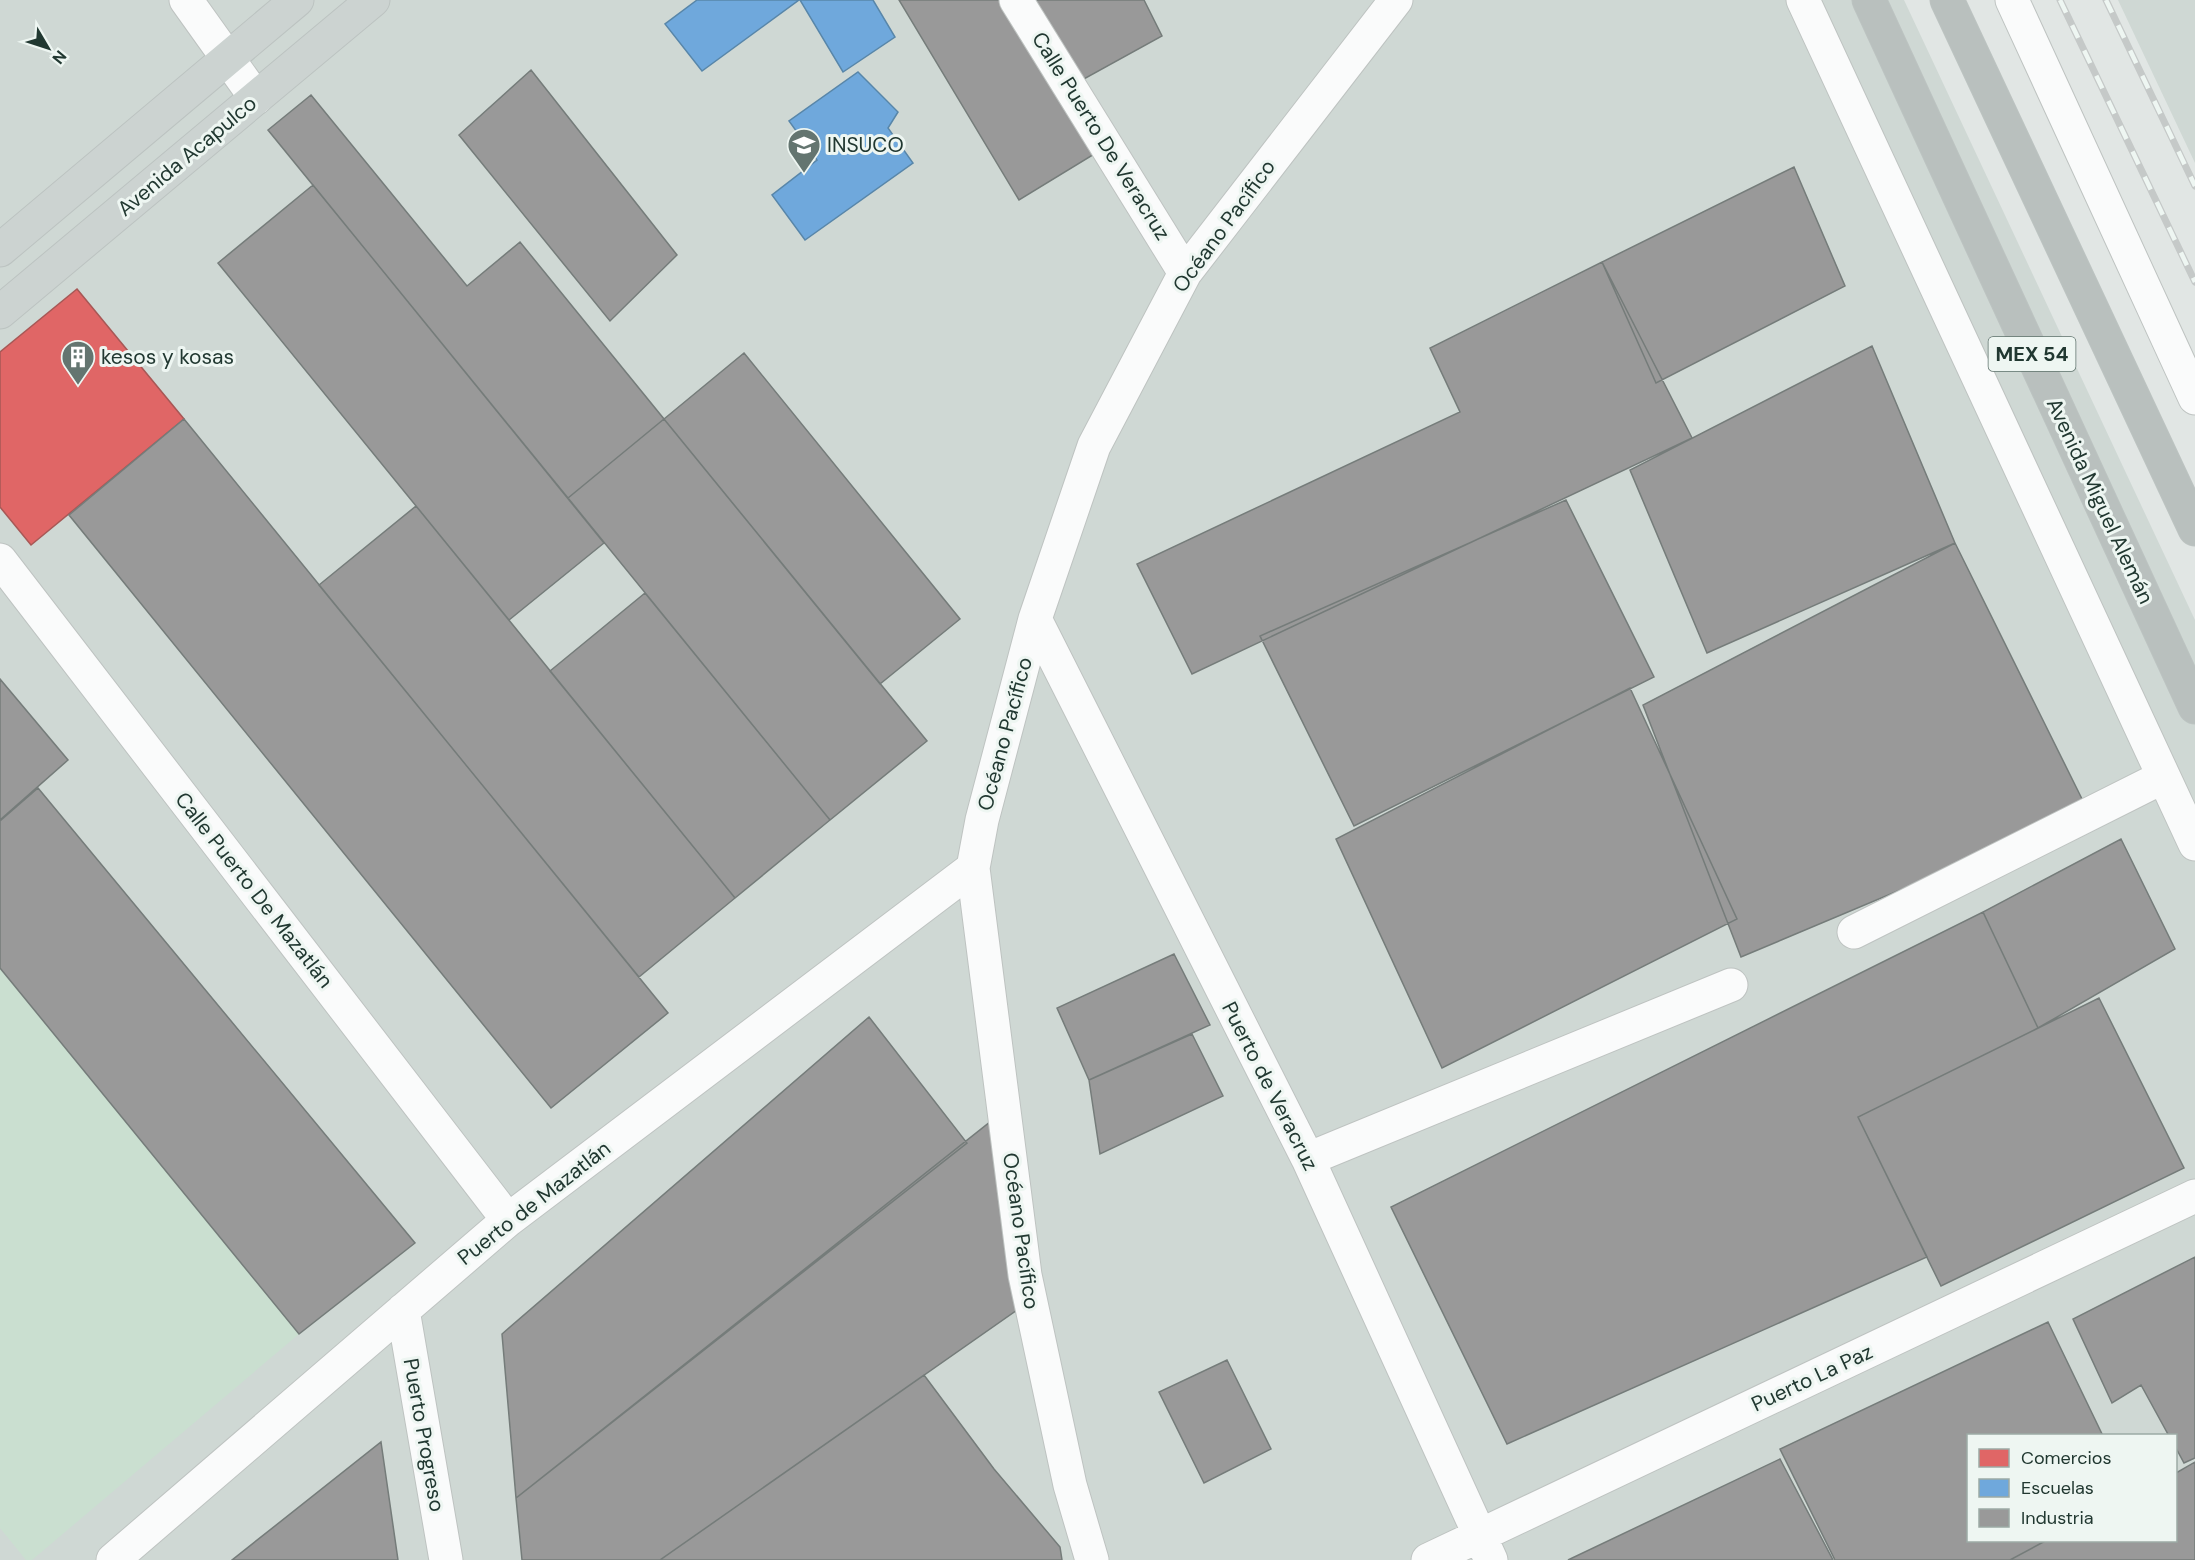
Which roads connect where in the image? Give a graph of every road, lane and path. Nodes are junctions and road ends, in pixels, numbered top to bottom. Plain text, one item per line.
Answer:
1 (186, 0) edge
2 (297, 0) edge
3 (373, 0) edge
4 (1016, 0) edge
5 (1396, 0) edge
6 (1803, 0) edge
7 (1869, 0) edge
8 (1947, 0) edge
9 (2012, 0) edge
10 (228, 59) junction
11 (256, 98) junction
12 (0, 250) edge
13 (1185, 273) junction
14 (0, 312) edge
15 (2195, 398) edge
16 (2195, 529) edge
17 (0, 560) edge
18 (1035, 620) junction
19 (2195, 707) edge
20 (2163, 777) junction
21 (2195, 844) edge
22 (973, 868) junction
23 (1854, 932) dead end
24 (1731, 985) dead end
25 (1308, 1160) junction
26 (2195, 1196) edge
27 (508, 1220) junction
28 (403, 1310) junction
29 (1485, 1548) edge
30 (113, 1560) edge
31 (446, 1560) edge
32 (1092, 1560) edge
33 (1428, 1560) edge

1 - 10 street
2 - 10 main road
3 - 11 main road, Avenida Acapulco
4 - 13 street, Calle Puerto De Veracruz
5 - 13 street, Océano Pacífico
6 - 20 street
7 - 19 highway, Avenida Miguel Alemán / MEX 54
8 - 16 highway, MEX 54
9 - 15 street
10 - 11 street
10 - 12 main road
11 - 14 main road, Avenida Acapulco
13 - 18 street, Océano Pacífico
17 - 27 street, Calle Puerto De Mazatlán
18 - 22 street, Océano Pacífico
18 - 25 street, Puerto de Veracruz
20 - 21 street
20 - 23 street
22 - 27 street, Puerto de Mazatlán
22 - 32 street, Océano Pacífico
24 - 25 street
25 - 29 street, Puerto de Veracruz
26 - 29 street, Puerto La Paz
27 - 28 street, Puerto de Mazatlán
28 - 30 street, Puerto de Mazatlán
28 - 31 street, Puerto Progreso
29 - 33 street, Puerto La Paz

